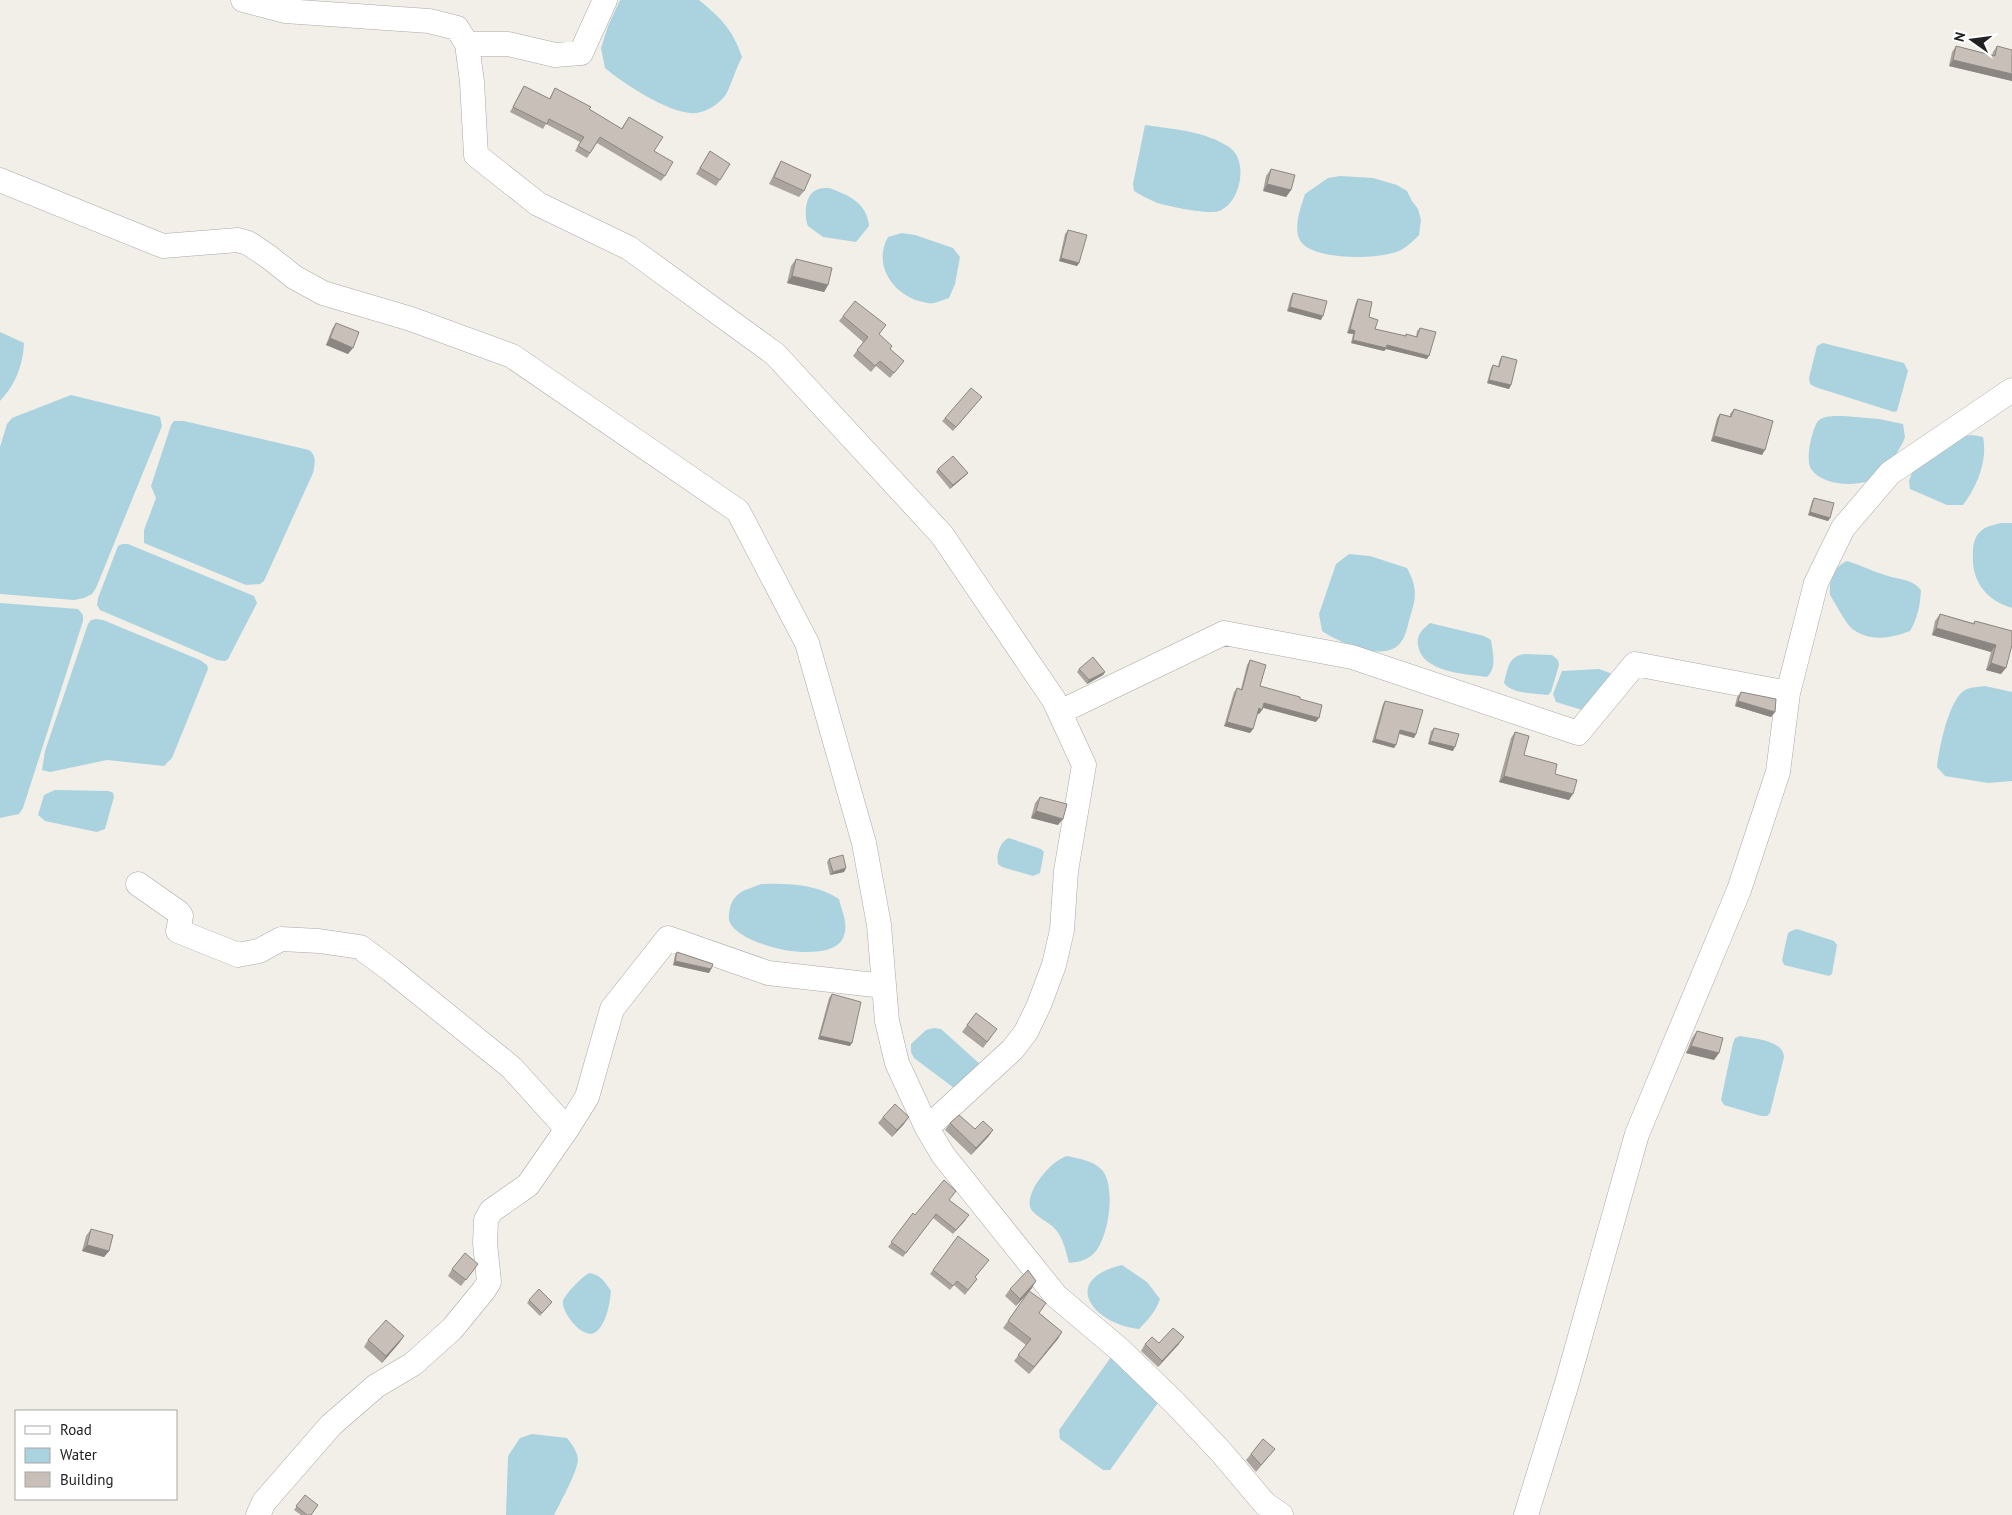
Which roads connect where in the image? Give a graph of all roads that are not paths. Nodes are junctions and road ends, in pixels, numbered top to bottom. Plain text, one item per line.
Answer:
1 (243, 0) edge
2 (605, 0) edge
3 (467, 44) junction
4 (0, 180) edge
5 (2012, 390) edge
6 (1788, 693) junction
7 (1060, 712) junction
8 (138, 884) dead end
9 (884, 986) junction
10 (927, 1128) junction
11 (567, 1129) junction
12 (258, 1515) edge
13 (1281, 1515) edge
14 (1526, 1515) edge

1 - 3 street
2 - 3 street
3 - 7 street
4 - 9 street
5 - 6 street
6 - 7 street
6 - 14 street
7 - 10 street
8 - 11 street
9 - 10 street
9 - 11 street
10 - 13 street
11 - 12 street

